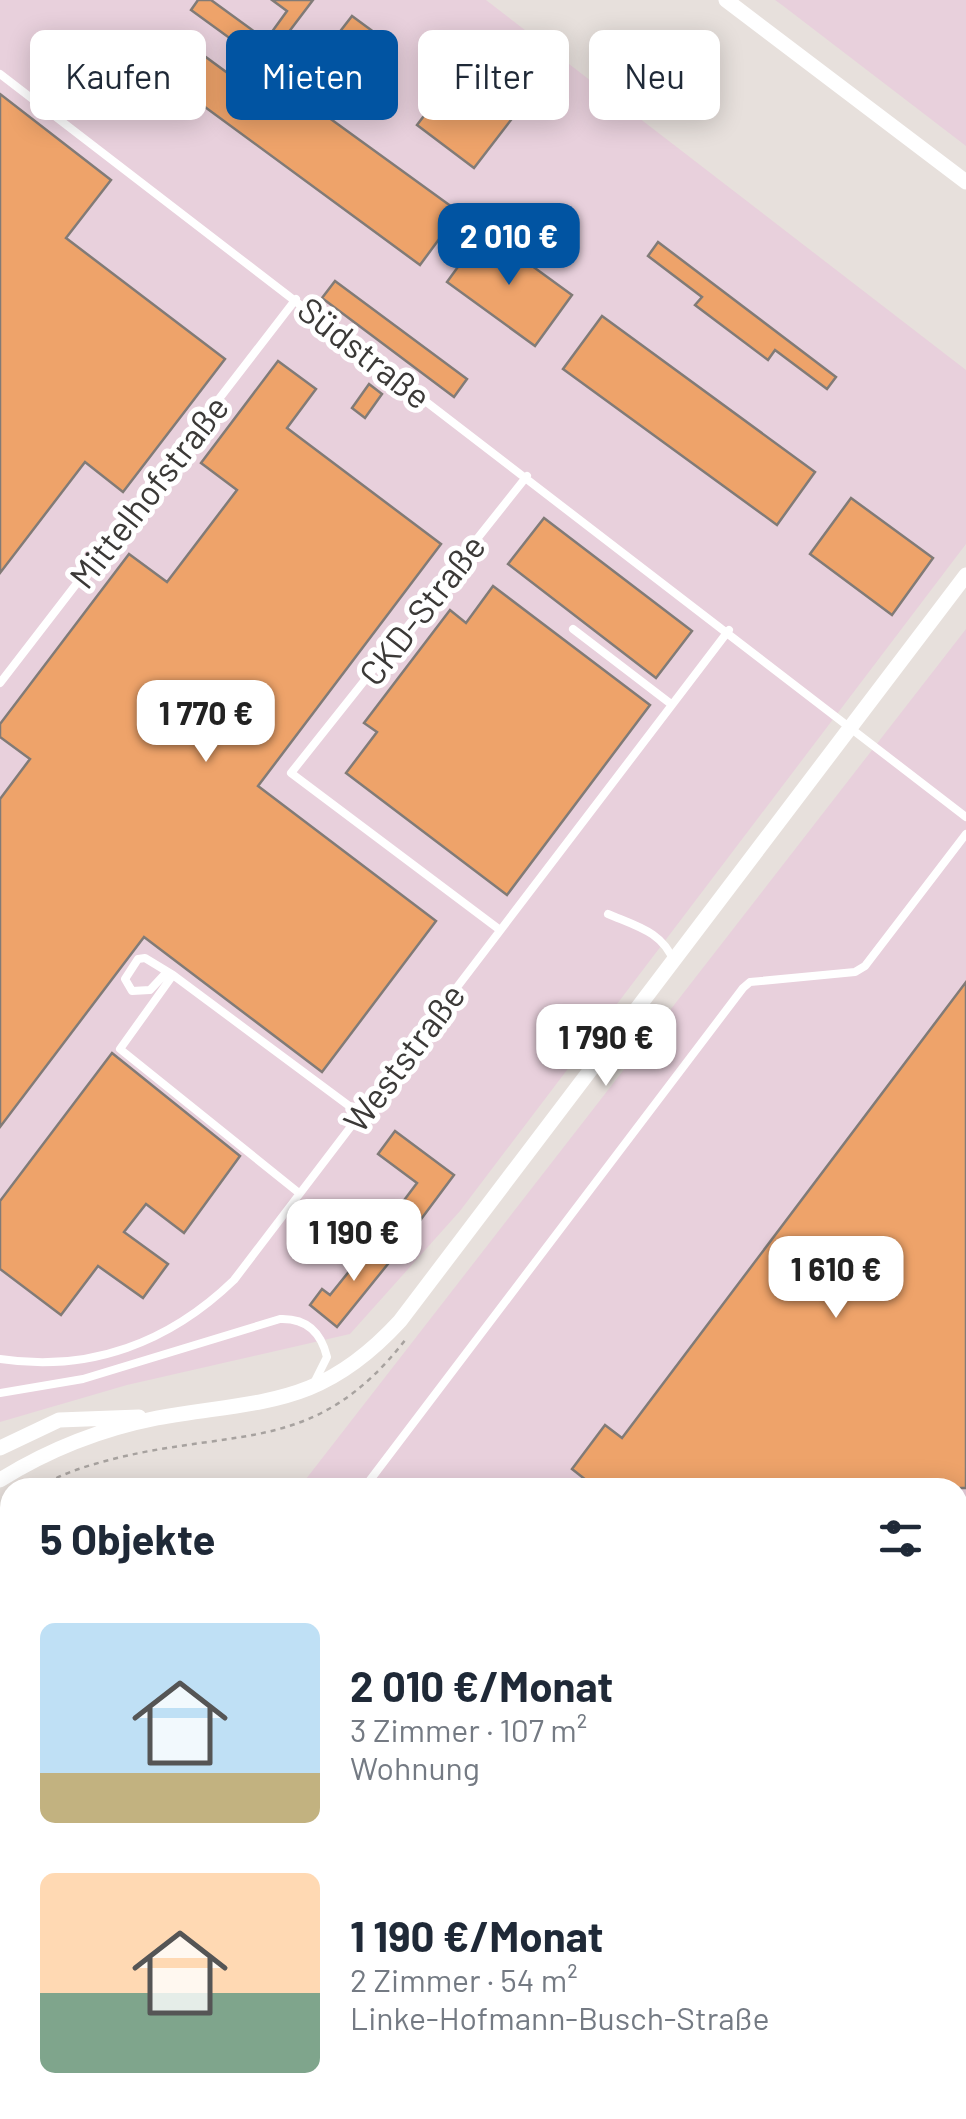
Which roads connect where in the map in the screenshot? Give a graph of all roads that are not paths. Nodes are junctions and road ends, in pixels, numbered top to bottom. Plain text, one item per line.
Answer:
1 (726, 0) edge
2 (0, 74) edge
3 (966, 182) edge
4 (296, 299) junction
5 (527, 476) junction
6 (966, 575) edge
7 (572, 629) dead end
8 (728, 630) junction
9 (0, 683) edge
10 (671, 704) junction
11 (851, 729) junction
12 (966, 817) edge
13 (966, 834) edge
14 (608, 914) dead end
15 (500, 930) junction
16 (674, 963) junction
17 (173, 975) junction
18 (360, 1114) junction
19 (299, 1193) junction
20 (0, 1359) edge
21 (308, 1389) junction
22 (0, 1392) edge
23 (158, 1418) junction
24 (0, 1448) edge
25 (3, 1478) edge
26 (372, 1478) edge

1 - 3 street
2 - 4 lane, Südstraße
4 - 5 lane, Südstraße
4 - 9 lane, Mittelhofstraße
5 - 8 lane, Südstraße
5 - 15 lane, CKD-Straße
6 - 11 street
7 - 10 lane
8 - 10 lane, Weststraße
8 - 11 lane, Südstraße
10 - 15 lane, Weststraße
11 - 12 lane, Südstraße
11 - 16 street
13 - 26 lane
14 - 16 lane
15 - 18 lane, Weststraße
16 - 21 street
17 - 17 lane
17 - 18 lane
17 - 19 lane
18 - 19 lane, Weststraße
19 - 20 lane, Weststraße
21 - 22 lane
21 - 23 street
23 - 24 street
23 - 25 street

